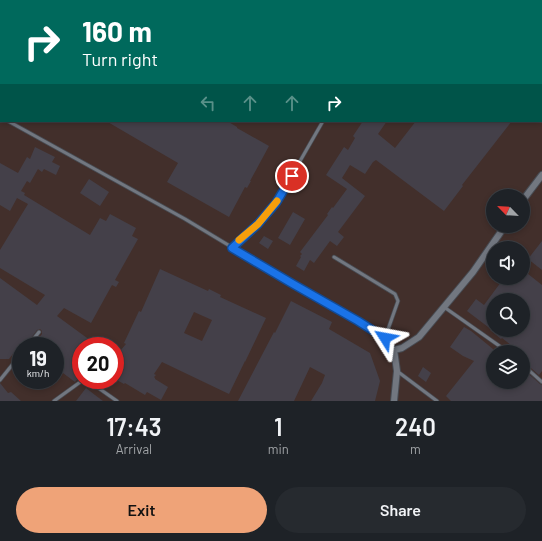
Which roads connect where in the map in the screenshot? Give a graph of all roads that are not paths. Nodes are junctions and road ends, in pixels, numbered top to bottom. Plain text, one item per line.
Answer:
1 (10, 122) edge
2 (323, 122) edge
3 (542, 174) edge
4 (530, 190) edge
5 (500, 233) edge
6 (232, 248) junction
7 (334, 257) dead end
8 (444, 307) junction
9 (39, 332) dead end
10 (35, 337) edge
11 (385, 338) junction
12 (498, 345) edge
13 (394, 350) junction
14 (12, 365) edge
15 (397, 371) junction
16 (530, 371) edge
17 (0, 380) edge
18 (542, 382) edge
19 (72, 388) edge
20 (101, 389) edge
21 (54, 401) edge
22 (118, 401) edge
23 (394, 401) edge
24 (437, 401) edge

1 - 6 lane
2 - 6 lane
3 - 4 street
5 - 8 street
6 - 11 lane
7 - 11 lane
8 - 12 lane
8 - 13 street
9 - 10 lane
11 - 13 lane
13 - 15 street
14 - 17 lane
15 - 23 street
15 - 24 lane
16 - 18 lane
19 - 21 lane
20 - 22 lane

